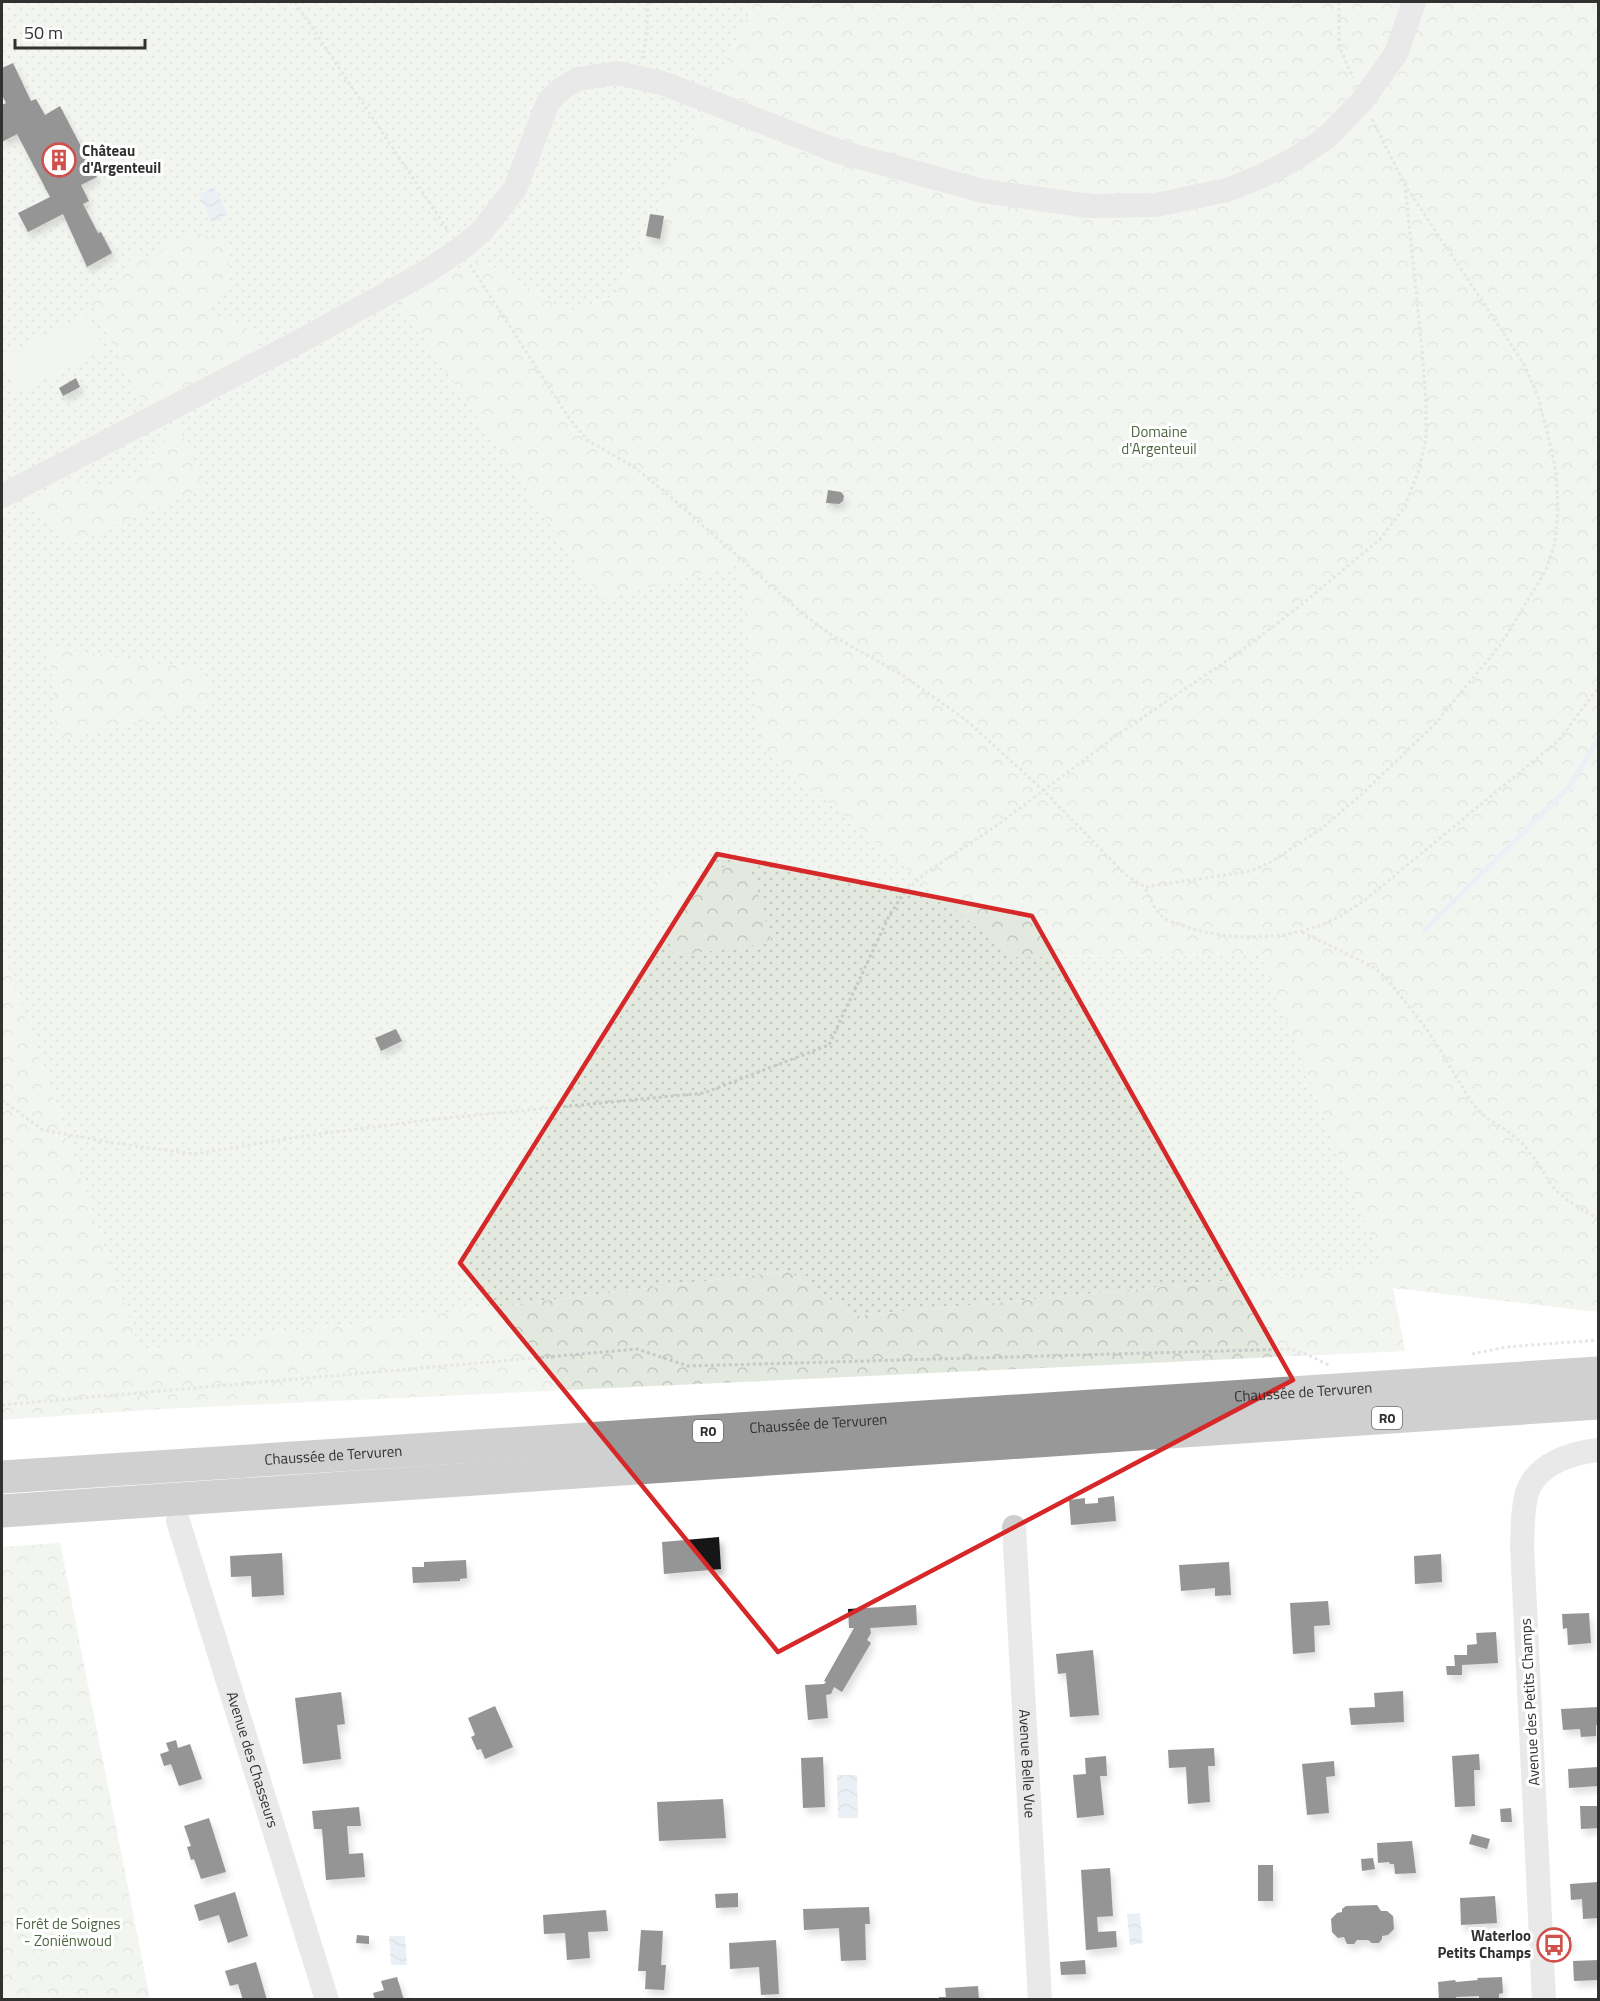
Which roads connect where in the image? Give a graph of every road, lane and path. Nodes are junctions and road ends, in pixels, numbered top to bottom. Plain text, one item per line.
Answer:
1 (295, 2) edge
2 (648, 2) edge
3 (1339, 2) edge
4 (1414, 2) edge
5 (638, 78) junction
6 (1362, 101) junction
7 (1405, 184) junction
8 (460, 249) junction
9 (2, 496) edge
10 (1599, 688) edge
11 (1043, 790) junction
12 (1145, 887) junction
13 (1301, 931) junction
14 (2, 1100) edge
15 (1599, 1219) edge
16 (1599, 1340) edge
17 (1465, 1356) dead end
18 (1336, 1369) dead end
19 (1599, 1373) edge
20 (1599, 1403) edge
21 (2, 1405) edge
22 (1508, 1410) junction
23 (1599, 1425) edge
24 (1599, 1450) edge
25 (2, 1477) edge
26 (2, 1511) edge
27 (178, 1521) dead end
28 (1014, 1527) dead end
29 (327, 2000) edge
30 (1040, 2000) edge
31 (1544, 2000) edge

1 - 8 path
2 - 5 path
3 - 6 path
4 - 6 street
5 - 6 street
5 - 8 street
6 - 7 path
7 - 11 path
7 - 12 path
8 - 9 street
8 - 11 path
10 - 13 path
11 - 12 path
11 - 14 path
12 - 13 path
13 - 15 path
16 - 17 path
18 - 21 path
19 - 25 highway, Chaussée de Tervuren / R0
20 - 22 highway, R0
22 - 23 highway
22 - 26 highway, Chaussée de Tervuren / R0
24 - 31 street, Avenue des Petits Champs
27 - 29 street, Avenue des Chasseurs
28 - 30 street, Avenue Belle Vue

